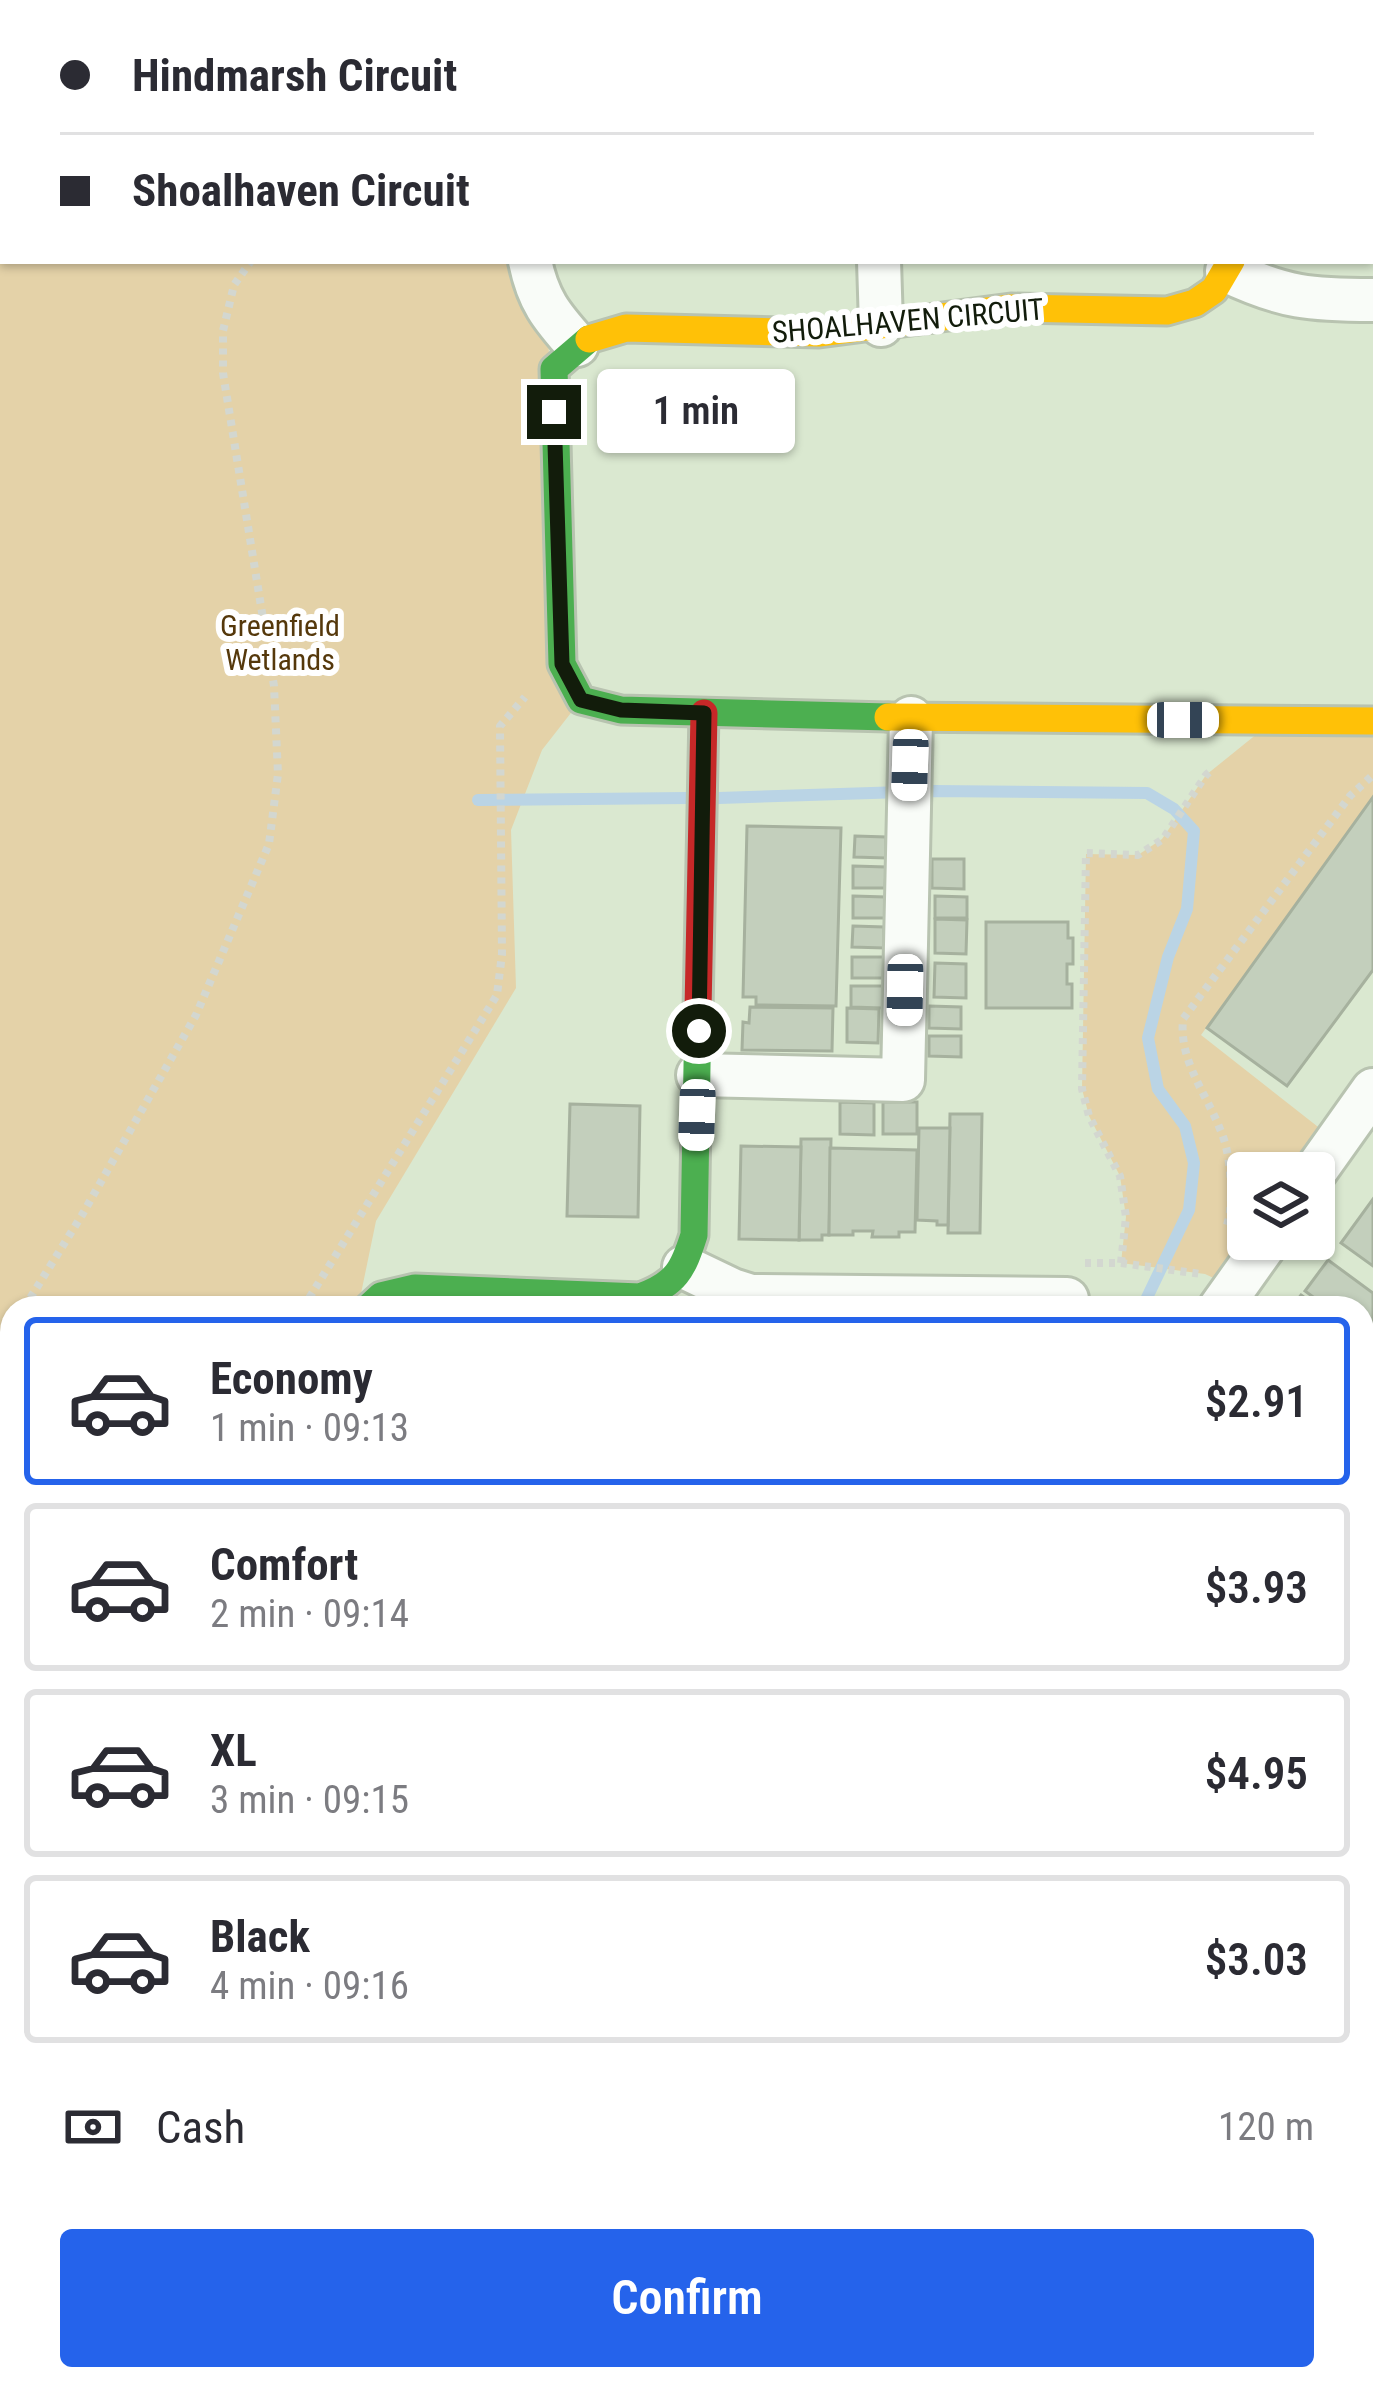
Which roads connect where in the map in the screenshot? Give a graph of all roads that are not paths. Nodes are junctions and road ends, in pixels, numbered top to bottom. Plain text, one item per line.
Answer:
1 (531, 264) edge
2 (879, 264) edge
3 (1229, 266) edge
4 (1373, 300) edge
5 (881, 325) junction
6 (577, 345) junction
7 (704, 713) junction
8 (911, 718) junction
9 (1373, 721) edge
10 (698, 1075) junction
11 (1373, 1090) edge
12 (1329, 1152) edge
13 (1246, 1260) edge
14 (684, 1267) junction
15 (1213, 1291) edge
16 (381, 1296) edge
17 (615, 1296) edge
18 (643, 1296) edge
19 (751, 1296) edge

1 - 6 street
2 - 5 street
3 - 4 street
3 - 5 street, SHOALHAVEN CIRCUIT
5 - 6 street, SHOALHAVEN CIRCUIT
6 - 7 street
7 - 8 street
7 - 10 street
8 - 9 street
8 - 10 street
10 - 14 street
11 - 12 street
13 - 15 street
14 - 18 street
14 - 19 street
16 - 17 street

